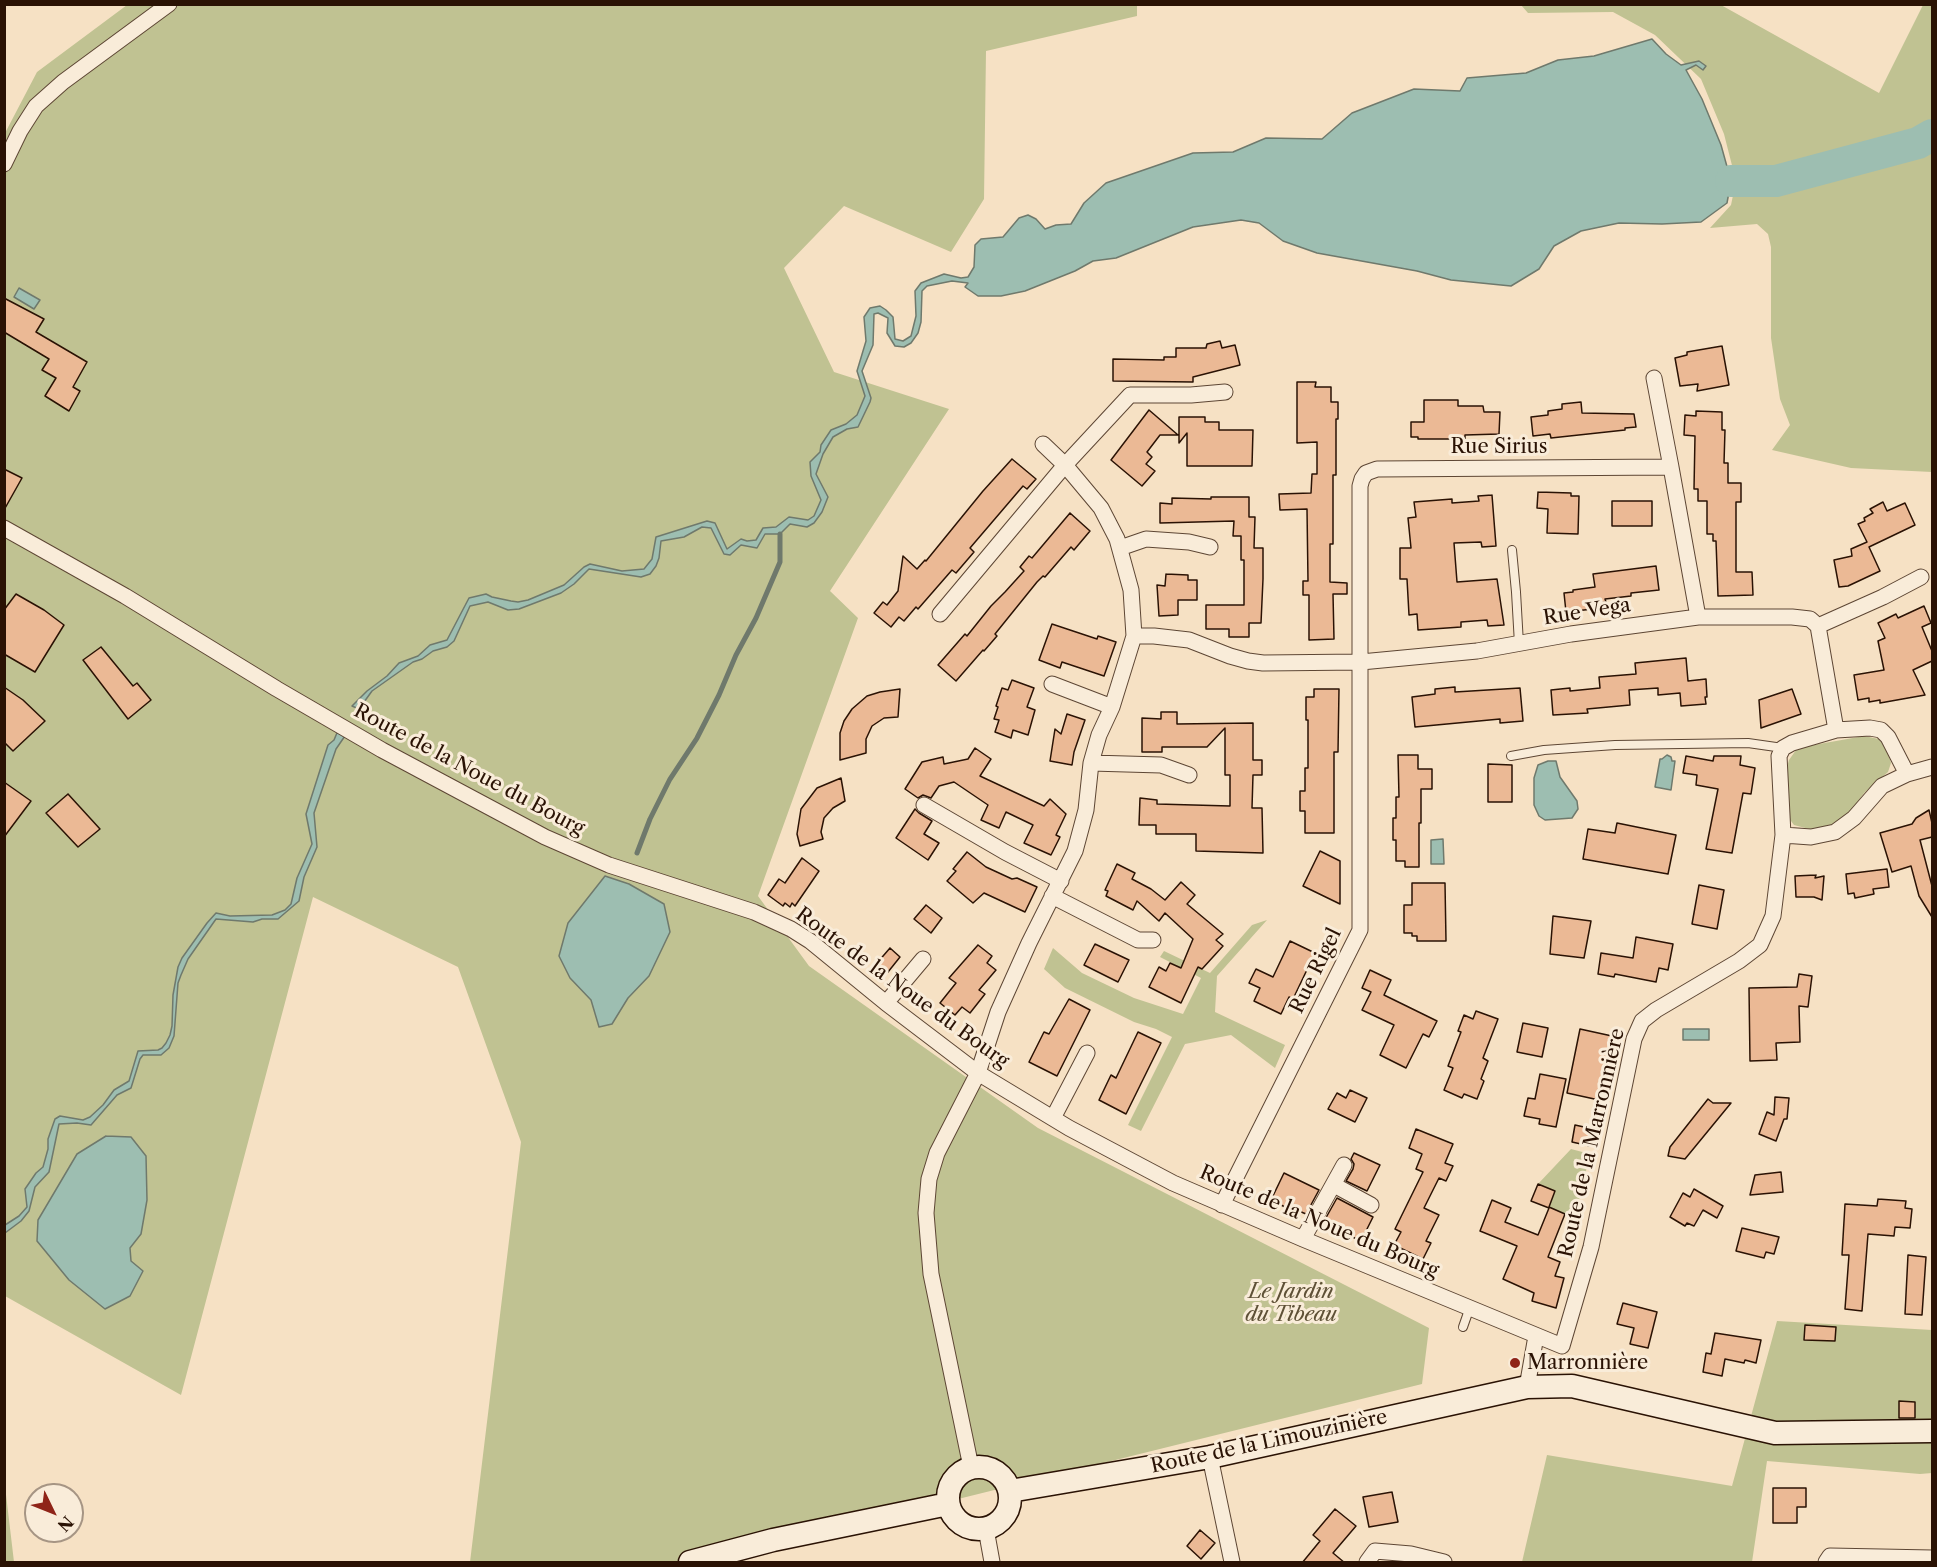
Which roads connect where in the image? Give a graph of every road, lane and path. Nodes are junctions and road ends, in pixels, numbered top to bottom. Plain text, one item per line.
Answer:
1 (169, 4) edge
2 (4, 164) edge
3 (1654, 378) dead end
4 (1225, 392) dead end
5 (1043, 444) dead end
6 (1065, 465) junction
7 (1671, 466) junction
8 (4, 528) edge
9 (1210, 547) dead end
10 (1120, 548) junction
11 (1512, 550) dead end
12 (1921, 577) dead end
13 (940, 614) dead end
14 (1698, 617) junction
15 (1818, 626) junction
16 (1134, 636) junction
17 (1519, 644) junction
18 (1361, 662) junction
19 (1052, 684) dead end
20 (1113, 707) junction
21 (1836, 730) junction
22 (1784, 748) junction
23 (1511, 756) dead end
24 (1091, 763) junction
25 (1932, 767) edge
26 (1907, 774) junction
27 (1189, 775) dead end
28 (924, 805) dead end
29 (1783, 835) junction
30 (1061, 881) junction
31 (1053, 896) junction
32 (1153, 940) dead end
33 (923, 959) dead end
34 (886, 1003) junction
35 (1087, 1053) dead end
36 (978, 1073) junction
37 (1053, 1118) junction
38 (1344, 1166) dead end
39 (1334, 1185) junction
40 (1222, 1205) junction
41 (1371, 1205) dead end
42 (1303, 1239) junction
43 (1470, 1307) junction
44 (1463, 1327) dead end
45 (1536, 1336) junction
46 (1562, 1346) joint
47 (1527, 1387) junction
48 (1932, 1431) edge
49 (1210, 1457) junction
50 (971, 1467) junction
51 (1010, 1491) junction
52 (948, 1504) junction
53 (986, 1529) junction
54 (1932, 1558) edge
55 (690, 1563) edge
56 (992, 1563) edge
57 (1232, 1563) edge
58 (1367, 1563) edge
59 (1444, 1563) edge
60 (1826, 1563) edge

1 - 2 street
3 - 7 street
4 - 6 street
5 - 6 street
6 - 10 street
6 - 13 street
7 - 14 street
7 - 18 street, Rue Sirius
8 - 34 street, Route de la Noue du Bourg
9 - 10 street
10 - 16 street
11 - 17 lane
12 - 15 street
14 - 15 street, Rue Vega
14 - 17 street, Rue Vega
15 - 21 street
16 - 18 street, Rue Vega
16 - 20 street
17 - 18 street, Rue Vega
18 - 40 street, Rue Rigel
19 - 20 street
20 - 24 street
21 - 22 street
21 - 26 street
22 - 23 lane
22 - 29 street, Route de la Marronnière
24 - 27 street
24 - 30 street
25 - 26 street
26 - 29 street
28 - 30 street
29 - 46 street, Route de la Marronnière
30 - 31 street
31 - 32 street
31 - 36 street
33 - 34 street
34 - 36 street, Route de la Noue du Bourg
35 - 37 street
36 - 37 street, Route de la Noue du Bourg
36 - 50 street
37 - 40 street, Route de la Noue du Bourg
38 - 39 street
39 - 41 street
39 - 42 street
40 - 42 street, Route de la Noue du Bourg
42 - 43 street, Route de la Noue du Bourg
43 - 44 lane
43 - 45 street, Route de la Noue du Bourg
45 - 46 street, Route de la Noue du Bourg
45 - 47 street
47 - 48 street, Route de la Limouzinière
47 - 49 street, Route de la Limouzinière
49 - 51 street, Route de la Limouzinière
49 - 57 street
50 - 51 street
50 - 52 street
51 - 53 street
52 - 53 street
52 - 55 street
53 - 56 street
54 - 60 street
58 - 59 street

